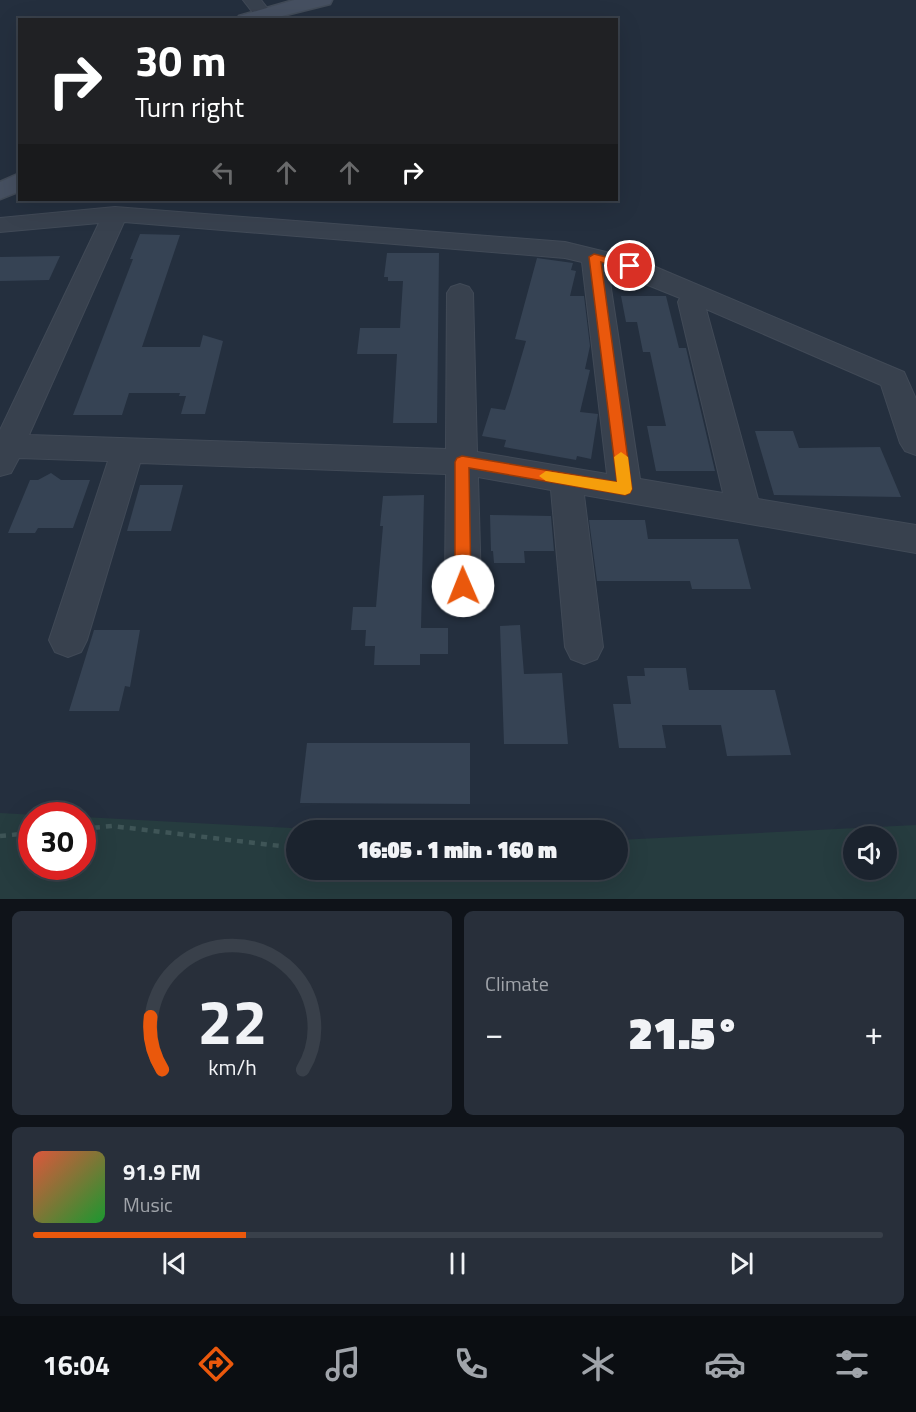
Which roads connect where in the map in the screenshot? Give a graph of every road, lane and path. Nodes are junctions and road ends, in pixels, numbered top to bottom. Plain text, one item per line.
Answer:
1 (323, 0) edge
2 (254, 11) edge
3 (18, 181) edge
4 (0, 192) edge
5 (94, 210) edge
6 (0, 225) edge
7 (594, 257) junction
8 (460, 292) dead end
9 (691, 302) dead end
10 (916, 443) edge
11 (128, 450) junction
12 (4, 456) edge
13 (462, 462) junction
14 (566, 479) junction
15 (625, 489) junction
16 (744, 510) junction
17 (916, 539) edge
18 (463, 586) dead end
19 (68, 640) dead end
20 (584, 647) dead end
21 (96, 828) edge
22 (18, 834) edge
23 (0, 836) edge
24 (286, 847) edge

1 - 2 main road
3 - 4 main road
5 - 6 street
5 - 7 street
5 - 12 street
7 - 10 street
7 - 15 street
8 - 13 street
9 - 16 street
11 - 12 street
11 - 13 street
11 - 19 street
13 - 14 street
13 - 18 street
14 - 15 street
14 - 20 street
15 - 16 street
16 - 17 street
21 - 24 path
22 - 23 path

